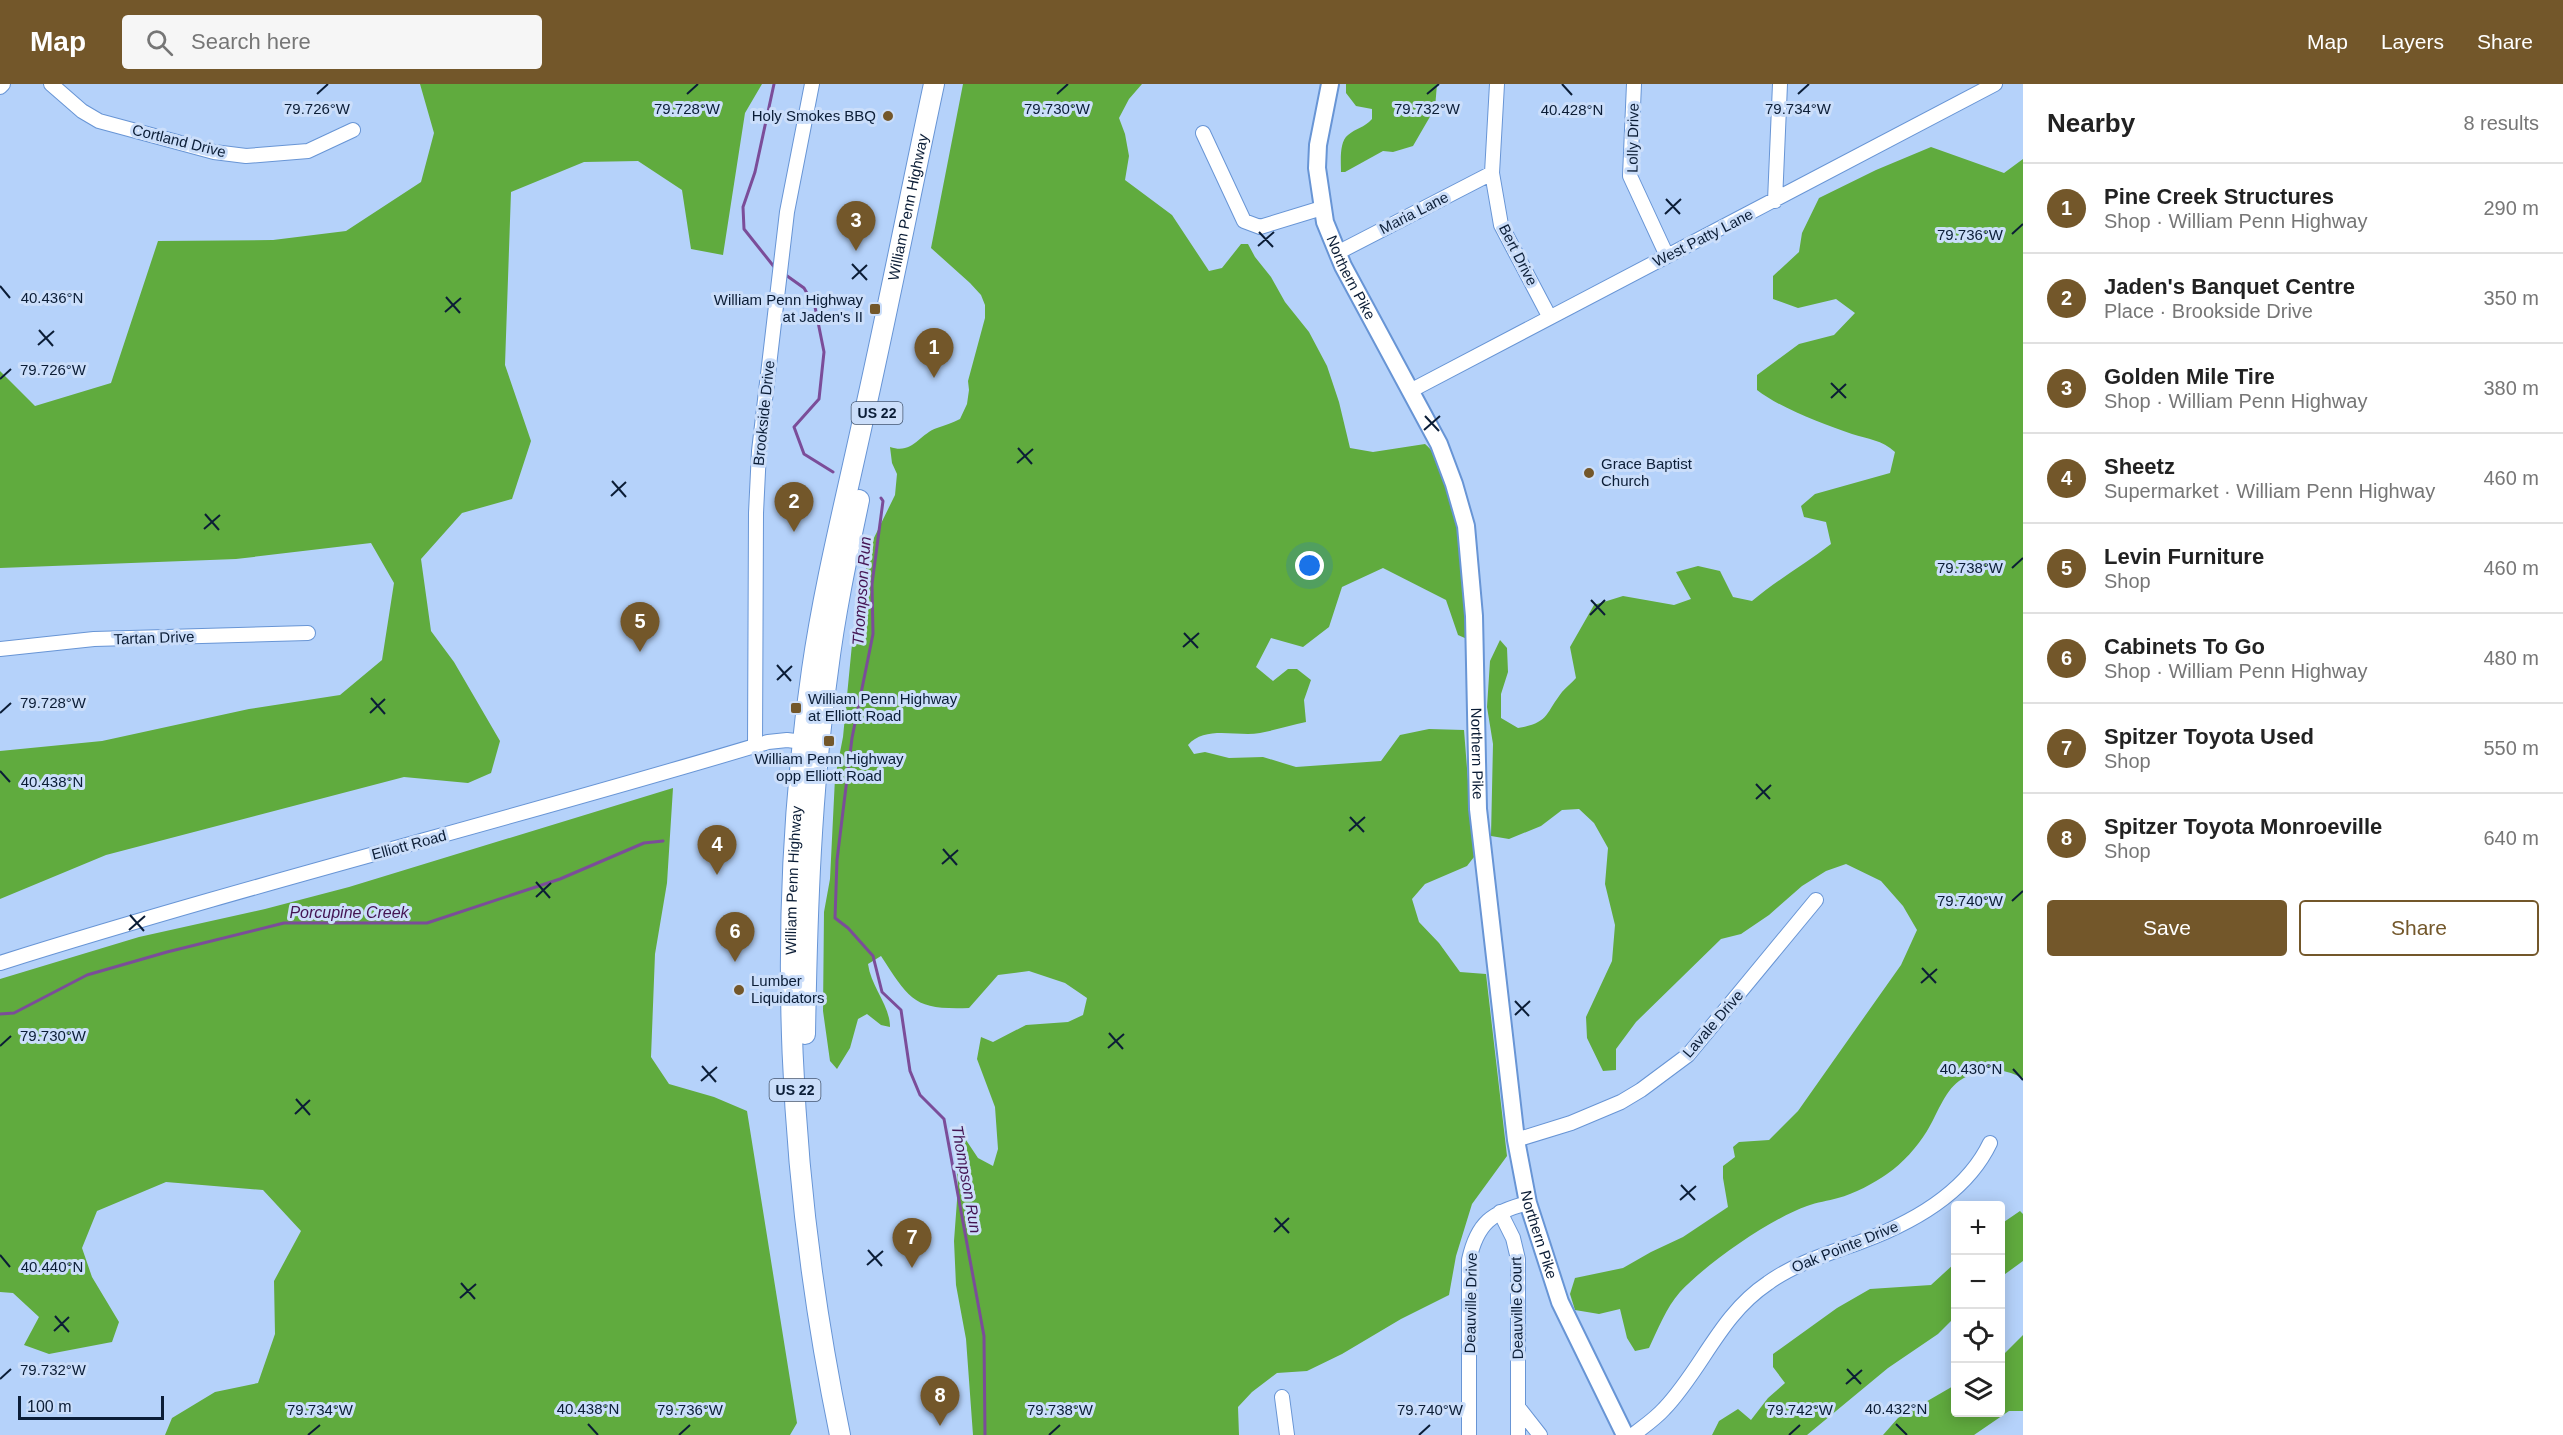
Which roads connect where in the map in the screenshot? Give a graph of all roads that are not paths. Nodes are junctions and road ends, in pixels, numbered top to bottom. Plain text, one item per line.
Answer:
1 (51, 84) edge
2 (812, 84) edge
3 (934, 84) edge
4 (946, 84) edge
5 (1330, 84) edge
6 (1497, 84) edge
7 (1634, 84) edge
8 (1780, 84) edge
9 (1995, 84) edge
10 (353, 130) dead end
11 (1203, 133) dead end
12 (1492, 173) junction
13 (1775, 201) junction
14 (1322, 208) junction
15 (1337, 253) junction
16 (1667, 256) junction
17 (1550, 316) junction
18 (1410, 391) junction
19 (308, 633) dead end
20 (0, 649) edge
21 (811, 742) junction
22 (755, 746) junction
23 (1816, 900) dead end
24 (0, 963) edge
25 (1515, 1140) junction
26 (1990, 1143) dead end
27 (1528, 1203) junction
28 (1500, 1212) junction
29 (1282, 1397) dead end
30 (1518, 1407) junction
31 (840, 1435) edge
32 (852, 1435) edge
33 (1287, 1435) edge
34 (1468, 1435) edge
35 (1518, 1435) edge
36 (1540, 1435) edge
37 (1625, 1435) edge
38 (1633, 1435) edge

1 - 10 street, Cortland Drive
2 - 22 street, Brookside Drive
3 - 21 highway, William Penn Highway / US 22
4 - 21 highway, William Penn Highway / US 22
5 - 14 main road, Northern Pike
6 - 12 street, Bert Drive
7 - 16 street, Lolly Drive
8 - 13 street
9 - 13 street, West Patty Lane
11 - 14 street
12 - 15 street, Maria Lane
12 - 17 street, Bert Drive
13 - 16 street, West Patty Lane
14 - 15 main road, Northern Pike
15 - 18 main road, Northern Pike
16 - 17 street, West Patty Lane
17 - 18 street, West Patty Lane
18 - 25 main road, Northern Pike
19 - 20 street, Tartan Drive
21 - 22 street, Elliott Road
21 - 31 highway, William Penn Highway / US 22
21 - 32 highway, William Penn Highway / US 22
22 - 24 street, Elliott Road
23 - 25 street, Lavale Drive
25 - 27 main road, Northern Pike
26 - 38 street, Oak Pointe Drive
27 - 28 street, Deauville Drive
27 - 37 main road, Northern Pike
28 - 30 street, Deauville Court
28 - 34 street, Deauville Drive
29 - 33 street
30 - 35 street, Deauville Court
30 - 36 street

